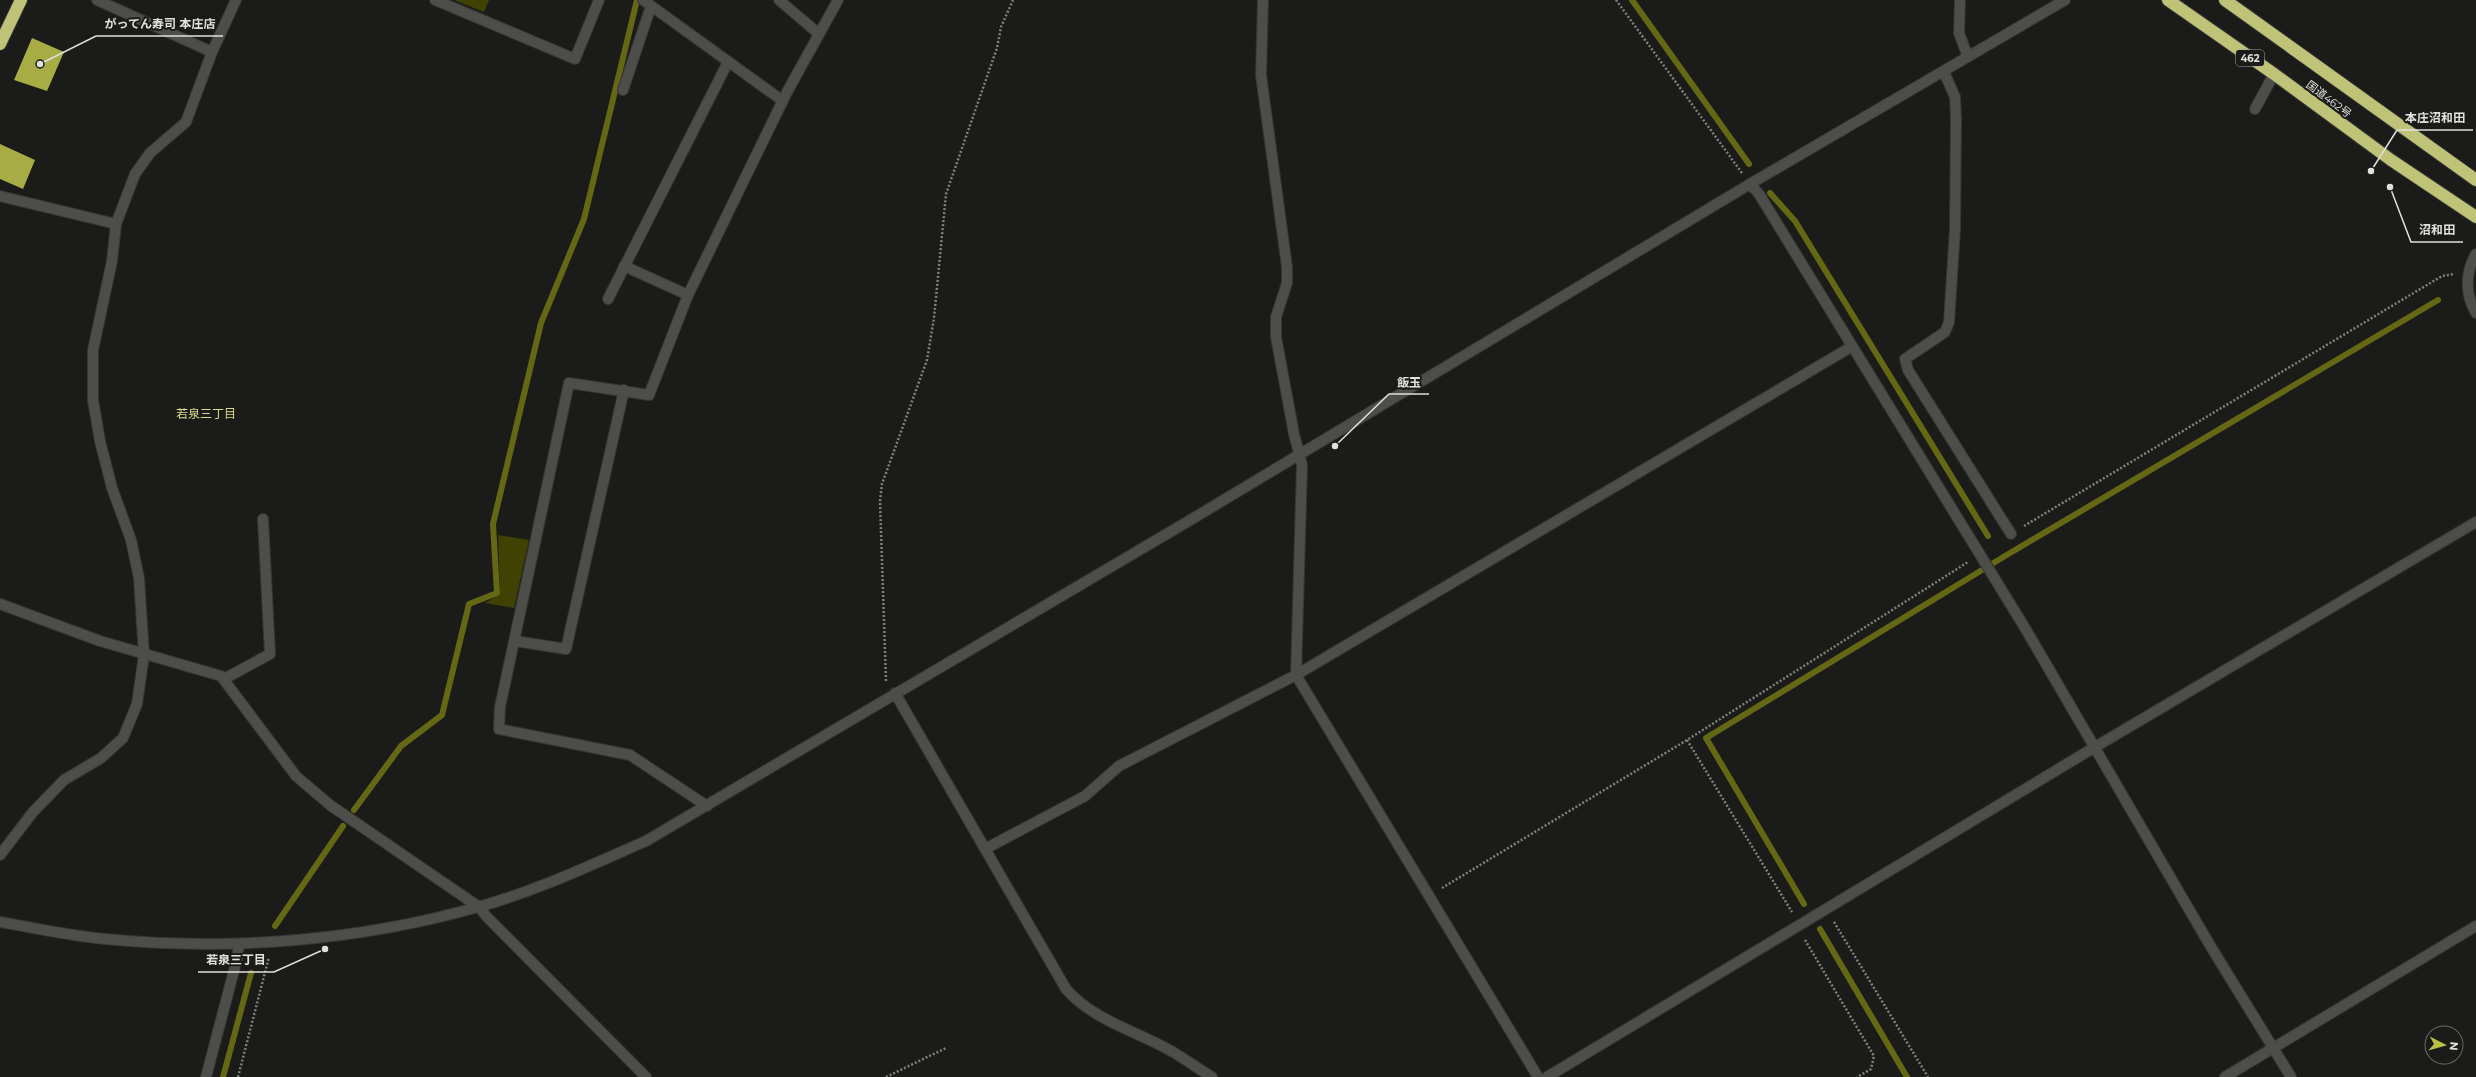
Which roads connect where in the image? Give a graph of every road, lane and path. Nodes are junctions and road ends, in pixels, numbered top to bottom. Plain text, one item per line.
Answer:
1 (21, 0) edge
2 (97, 0) edge
3 (236, 0) edge
4 (435, 0) edge
5 (600, 0) edge
6 (779, 0) edge
7 (838, 0) edge
8 (1013, 0) edge
9 (1263, 0) edge
10 (1616, 0) edge
11 (1960, 0) edge
12 (2065, 0) edge
13 (2168, 0) edge
14 (2225, 0) edge
15 (646, 2) edge
16 (819, 34) junction
17 (0, 44) edge
18 (212, 52) junction
19 (1968, 57) junction
20 (728, 62) junction
21 (1944, 72) junction
22 (2274, 74) junction
23 (623, 90) dead end
24 (783, 102) junction
25 (2255, 109) dead end
26 (2476, 180) edge
27 (1750, 184) junction
28 (0, 196) edge
29 (2476, 217) edge
30 (116, 224) junction
31 (2476, 254) edge
32 (624, 266) junction
33 (2468, 273) junction
34 (688, 295) junction
35 (608, 299) dead end
36 (2476, 313) edge
37 (1851, 346) junction
38 (624, 390) junction
39 (1298, 454) junction
40 (263, 519) dead end
41 (2476, 522) edge
42 (2011, 534) joint
43 (1979, 553) junction
44 (0, 604) edge
45 (515, 641) junction
46 (144, 655) junction
47 (1296, 675) junction
48 (224, 679) junction
49 (895, 693) junction
50 (1687, 740) junction
51 (2095, 747) junction
52 (707, 806) junction
53 (985, 849) junction
54 (0, 855) edge
55 (1428, 897) junction
56 (479, 907) junction
57 (1827, 909) junction
58 (0, 922) edge
59 (2476, 926) edge
60 (1797, 927) junction
61 (271, 942) junction
62 (239, 944) junction
63 (946, 1048) dead end
64 (2274, 1048) junction
65 (206, 1077) edge
66 (238, 1077) edge
67 (646, 1077) edge
68 (886, 1077) edge
69 (1212, 1077) edge
70 (1538, 1077) edge
71 (1547, 1077) edge
72 (1857, 1077) edge
73 (1928, 1077) edge
74 (2225, 1077) edge
75 (2292, 1077) edge

1 - 17 highway
2 - 18 street
3 - 18 street
4 - 5 street
6 - 16 street
7 - 16 street
8 - 49 path
9 - 39 street
10 - 27 path
11 - 19 street
12 - 19 street
13 - 22 highway, 国道462号 / 462
14 - 26 highway, 国道462号
15 - 20 street
15 - 23 street
16 - 24 street
18 - 30 street
19 - 21 street
20 - 24 street
20 - 32 street
21 - 27 street
21 - 42 street
22 - 25 street
22 - 29 highway, 国道462号 / 462
24 - 34 street
27 - 37 street
27 - 39 street
28 - 30 street
30 - 46 street
31 - 33 street
32 - 34 street
32 - 35 street
33 - 36 street
33 - 42 path
34 - 38 street
37 - 43 street
37 - 47 street
38 - 45 street
38 - 45 street
39 - 47 street
39 - 49 street
40 - 48 street
41 - 51 street
43 - 50 path
43 - 51 street
44 - 46 street
45 - 52 street
46 - 48 street
46 - 54 street
47 - 53 street
47 - 55 street
48 - 56 street
49 - 52 street
49 - 53 street
50 - 55 path
50 - 60 path
51 - 57 street
51 - 64 street
52 - 56 street
53 - 69 street
55 - 70 street
56 - 61 street
56 - 67 street
57 - 60 street
57 - 73 path
58 - 62 street
59 - 64 street
60 - 71 street
60 - 72 path
61 - 62 street
61 - 66 path
62 - 65 street
63 - 68 path
64 - 74 street
64 - 75 street

